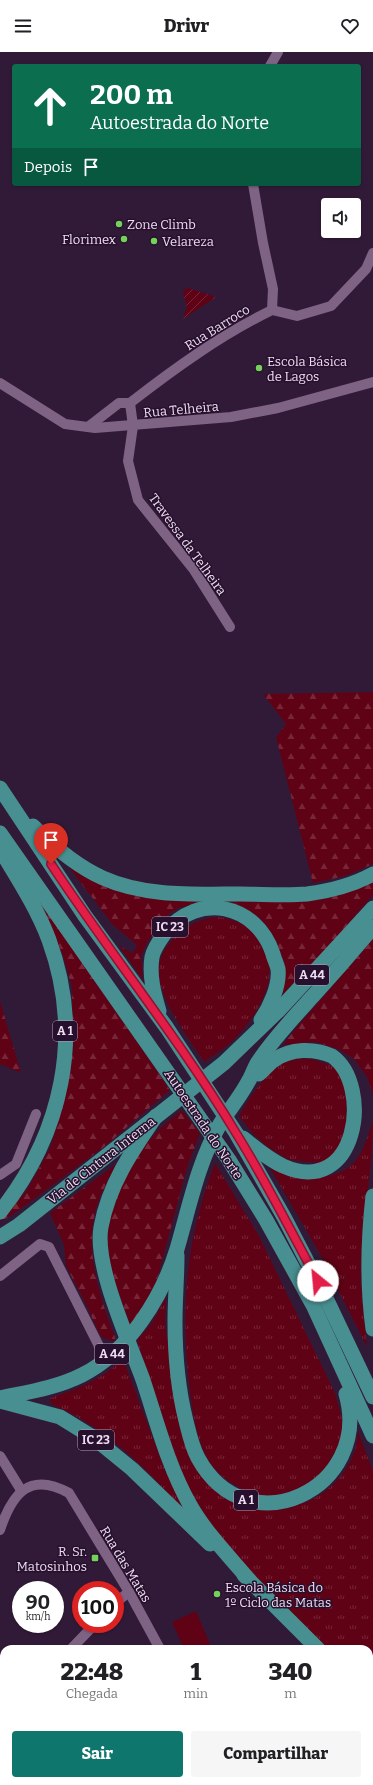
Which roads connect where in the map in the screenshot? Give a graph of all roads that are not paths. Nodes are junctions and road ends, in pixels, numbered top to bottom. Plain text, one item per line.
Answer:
1 (278, 52) edge
2 (271, 64) edge
3 (253, 186) edge
4 (373, 253) edge
5 (272, 310) junction
6 (373, 382) edge
7 (0, 383) edge
8 (130, 403) junction
9 (134, 426) junction
10 (88, 427) junction
11 (230, 627) dead end
12 (0, 788) edge
13 (9, 800) junction
14 (0, 833) edge
15 (0, 849) edge
16 (373, 874) edge
17 (373, 908) edge
18 (373, 928) edge
19 (167, 1028) junction
20 (248, 1040) junction
21 (248, 1082) junction
22 (161, 1113) junction
23 (36, 1114) dead end
24 (236, 1133) junction
25 (0, 1175) edge
26 (373, 1196) edge
27 (0, 1212) edge
28 (0, 1238) edge
29 (176, 1251) junction
30 (0, 1276) edge
31 (312, 1305) junction
32 (373, 1329) edge
33 (101, 1350) dead end
34 (373, 1397) edge
35 (0, 1398) edge
36 (0, 1401) edge
37 (373, 1436) edge
38 (0, 1456) edge
39 (21, 1490) junction
40 (0, 1530) edge
41 (250, 1581) junction
42 (128, 1592) junction
43 (124, 1595) edge
44 (86, 1633) edge
45 (75, 1645) edge
46 (158, 1645) edge
47 (314, 1645) edge

1 - 2 street
3 - 5 street
4 - 5 street
5 - 8 street, Rua Barroco
6 - 9 street, Rua Telheira
7 - 10 street, Rua Telheira
8 - 9 street
8 - 10 street, Rua Barroco
9 - 10 street, Rua Telheira
9 - 11 street, Travessa da Telheira
12 - 13 highway
13 - 16 highway
13 - 19 highway
14 - 31 highway, Autoestrada do Norte / A 1
15 - 27 highway, A 1
17 - 20 highway, A 44
18 - 21 highway, A 44
19 - 20 highway, IC 23
19 - 24 highway
20 - 22 highway, Via de Cintura Interna / A 44
21 - 24 highway
21 - 29 highway, A 44
22 - 28 highway, Via de Cintura Interna / A 44
22 - 41 highway
23 - 25 street
24 - 34 highway
26 - 32 highway
29 - 31 highway, A 1
29 - 35 highway, A 44
30 - 33 street
31 - 37 highway, Autoestrada do Norte / A 1
36 - 41 highway, IC 23
38 - 39 street
39 - 40 street
39 - 42 street, Rua das Matas
41 - 47 highway, IC 23
42 - 43 street
42 - 46 street, Rua das Matas
44 - 45 street

